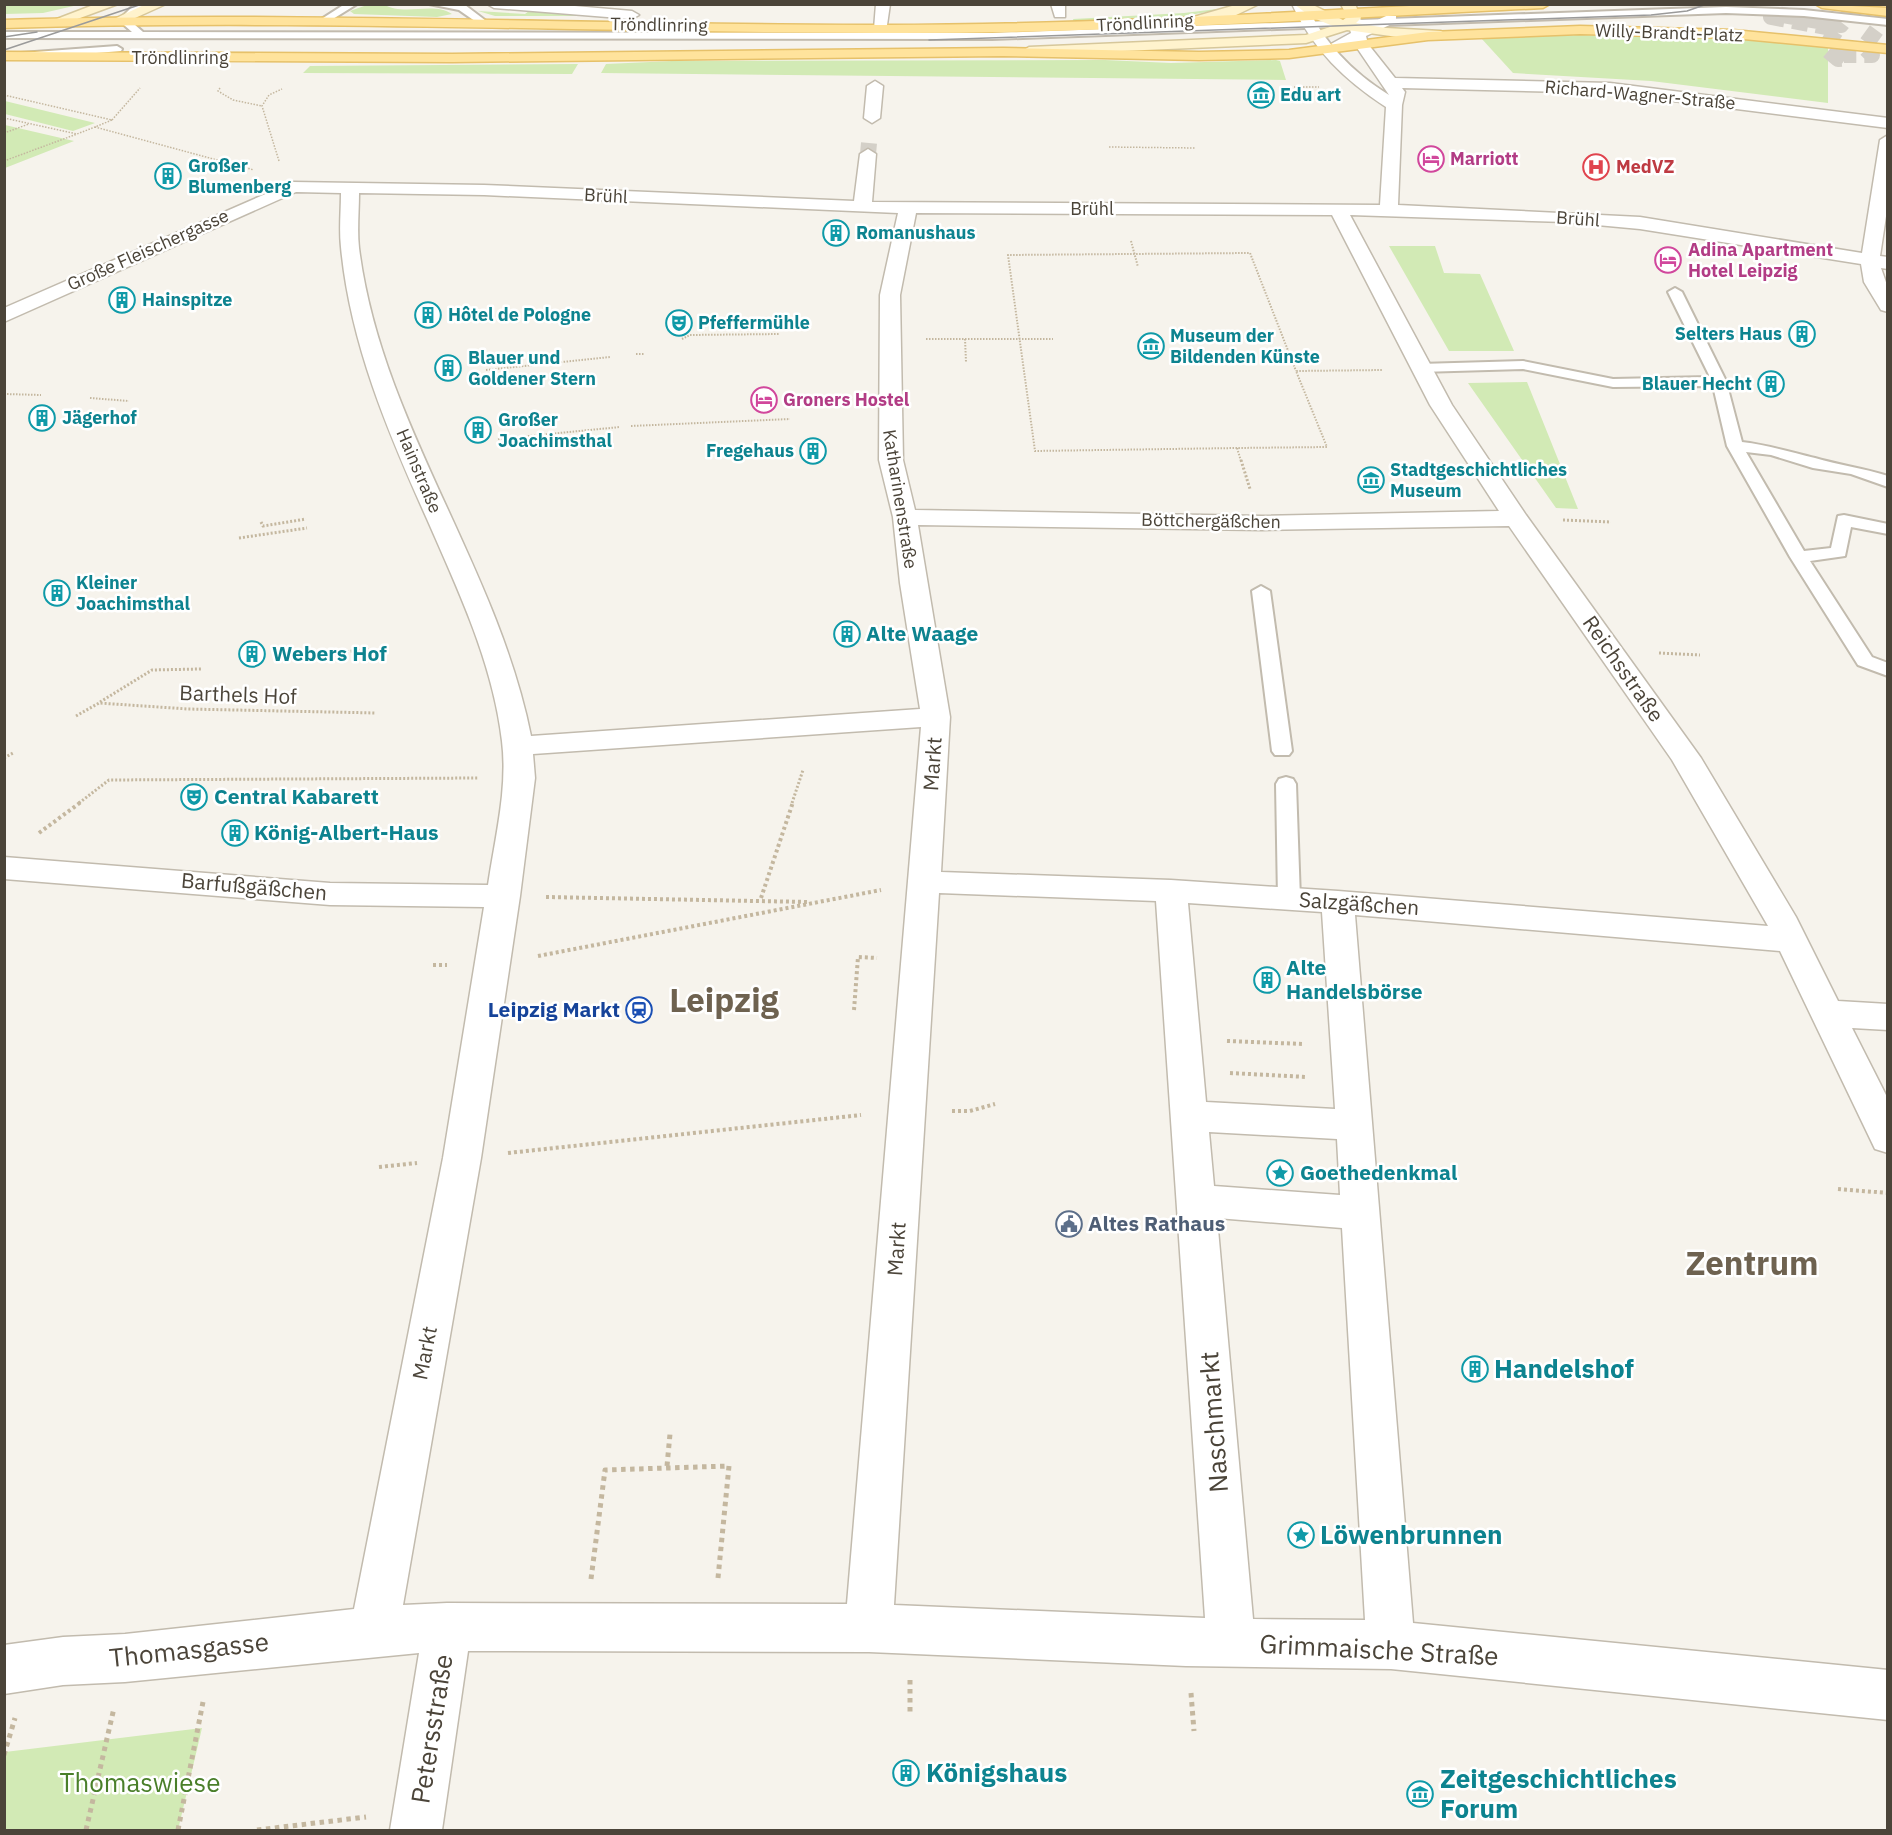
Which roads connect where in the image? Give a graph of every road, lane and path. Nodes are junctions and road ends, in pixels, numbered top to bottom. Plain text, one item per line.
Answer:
1 (111, 4) edge
2 (159, 4) edge
3 (353, 4) edge
4 (433, 4) edge
5 (494, 4) edge
6 (883, 4) edge
7 (1252, 4) edge
8 (1543, 4) edge
9 (1752, 4) edge
10 (1780, 4) edge
11 (1862, 4) edge
12 (1826, 5) edge
13 (1430, 7) edge
14 (1764, 10) edge
15 (1883, 11) edge
16 (631, 14) edge
17 (137, 16) edge
18 (1786, 17) junction
19 (1262, 18) junction
20 (325, 20) junction
21 (1195, 21) junction
22 (56, 22) junction
23 (485, 24) junction
24 (1661, 24) junction
25 (1887, 24) edge
26 (1340, 25) edge
27 (1464, 25) junction
28 (1397, 26) junction
29 (1770, 26) dead end
30 (1819, 26) dead end
31 (1610, 30) junction
32 (6, 34) edge
33 (223, 34) junction
34 (878, 35) junction
35 (79, 36) junction
36 (1881, 36) edge
37 (196, 38) junction
38 (767, 39) junction
39 (706, 46) junction
40 (48, 48) junction
41 (1325, 49) junction
42 (1887, 49) edge
43 (1004, 52) junction
44 (745, 54) junction
45 (13, 57) edge
46 (1378, 66) junction
47 (223, 81) dead end
48 (1392, 83) junction
49 (875, 86) dead end
50 (141, 88) dead end
51 (285, 88) dead end
52 (4, 94) edge
53 (1394, 105) junction
54 (262, 106) junction
55 (4, 118) edge
56 (112, 120) junction
57 (30, 123) junction
58 (1887, 123) edge
59 (95, 127) junction
60 (4, 133) edge
61 (77, 134) junction
62 (1887, 140) edge
63 (1109, 147) dead end
64 (1195, 148) dead end
65 (4, 161) edge
66 (280, 166) dead end
67 (260, 172) dead end
68 (293, 187) joint
69 (351, 189) junction
70 (862, 207) junction
71 (908, 208) junction
72 (1389, 210) junction
73 (1339, 212) junction
74 (1129, 233) dead end
75 (1135, 254) junction
76 (1879, 261) edge
77 (1138, 267) dead end
78 (1675, 291) dead end
79 (1887, 306) edge
80 (4, 316) edge
81 (780, 334) dead end
82 (682, 339) dead end
83 (890, 339) junction
84 (965, 339) junction
85 (1020, 339) junction
86 (1053, 339) dead end
87 (636, 354) dead end
88 (645, 354) dead end
89 (610, 357) dead end
90 (966, 362) dead end
91 (1420, 368) junction
92 (486, 370) dead end
93 (1296, 371) junction
94 (1719, 381) junction
95 (4, 394) edge
96 (41, 395) dead end
97 (90, 398) dead end
98 (129, 401) dead end
99 (790, 419) dead end
100 (631, 426) dead end
101 (620, 427) dead end
102 (498, 439) dead end
103 (1736, 446) junction
104 (1237, 448) junction
105 (1887, 482) edge
106 (905, 517) junction
107 (1516, 518) junction
108 (306, 519) dead end
109 (261, 522) dead end
110 (1262, 523) junction
111 (307, 528) dead end
112 (1887, 529) edge
113 (239, 538) dead end
114 (1799, 556) junction
115 (1262, 591) dead end
116 (100, 604) dead end
117 (80, 607) dead end
118 (370, 649) dead end
119 (296, 658) dead end
120 (201, 669) dead end
121 (1887, 670) edge
122 (99, 703) junction
123 (934, 703) junction
124 (376, 713) dead end
125 (76, 717) dead end
126 (519, 746) junction
127 (1282, 751) dead end
128 (13, 753) dead end
129 (4, 758) edge
130 (803, 770) dead end
131 (520, 778) junction
132 (1287, 784) dead end
133 (33, 837) dead end
134 (4, 868) edge
135 (926, 882) junction
136 (1171, 891) junction
137 (504, 896) junction
138 (761, 898) dead end
139 (1289, 899) junction
140 (819, 902) junction
141 (1338, 902) junction
142 (1791, 939) junction
143 (491, 965) junction
144 (857, 969) dead end
145 (854, 1010) dead end
146 (1828, 1013) junction
147 (1887, 1017) edge
148 (1227, 1041) dead end
149 (1308, 1045) dead end
150 (1184, 1071) junction
151 (1352, 1079) junction
152 (995, 1104) dead end
153 (908, 1110) junction
154 (970, 1112) dead end
155 (1190, 1116) junction
156 (1356, 1125) junction
157 (1887, 1138) edge
158 (462, 1158) junction
159 (1838, 1190) dead end
160 (1887, 1193) edge
161 (1197, 1201) junction
162 (1359, 1213) junction
163 (670, 1434) dead end
164 (667, 1466) junction
165 (447, 1627) junction
166 (584, 1627) junction
167 (712, 1628) junction
168 (869, 1628) junction
169 (374, 1631) junction
170 (1231, 1643) junction
171 (1391, 1645) junction
172 (4, 1670) edge
173 (1887, 1695) edge
174 (197, 1731) dead end
175 (108, 1736) dead end
176 (418, 1820) edge
177 (86, 1830) edge
178 (178, 1830) edge
179 (257, 1830) edge

1 - 22 main road
2 - 17 main road
3 - 20 lane
4 - 23 lane
5 - 16 street, Tröndlinring
6 - 34 street
7 - 21 main road
8 - 13 main road
9 - 14 lane
10 - 25 lane
11 - 15 lane
12 - 15 main road
13 - 28 main road
14 - 18 lane
14 - 25 lane
14 - 27 lane
14 - 28 lane
16 - 23 main road, Tröndlinring
16 - 34 main road, Tröndlinring
17 - 20 main road, Tröndlinring
17 - 22 main road, Tröndlinring
17 - 33 lane
17 - 33 lane
17 - 35 main road
17 - 35 lane
17 - 37 lane
18 - 25 lane
18 - 30 lane
18 - 36 lane
19 - 21 main road, Tröndlinring
19 - 26 street, Tröndlinring
19 - 26 main road, Tröndlinring
20 - 23 main road, Tröndlinring
21 - 34 main road, Tröndlinring
22 - 32 main road, Tröndlinring
24 - 27 lane
24 - 29 lane
24 - 31 lane
26 - 28 main road
26 - 28 street
26 - 28 main road
26 - 34 lane
26 - 41 main road, Tröndlinring
26 - 41 street
26 - 43 main road, Tröndlinring
26 - 46 street
27 - 28 lane
28 - 31 main road, Willy-Brandt-Platz
28 - 46 street
31 - 42 main road, Willy-Brandt-Platz
32 - 35 lane
33 - 34 lane
34 - 38 lane
34 - 39 lane
35 - 37 lane
35 - 40 main road
37 - 38 lane
38 - 40 lane
39 - 44 lane
39 - 45 lane
40 - 45 main road
40 - 45 lane
41 - 43 main road, Tröndlinring
41 - 53 street
43 - 44 main road, Tröndlinring
44 - 45 main road, Tröndlinring
46 - 48 street
47 - 54 path
48 - 53 street
48 - 58 street, Richard-Wagner-Straße
49 - 70 street
50 - 56 path
51 - 54 path
52 - 56 path
53 - 72 street
54 - 66 path
55 - 57 path
56 - 59 path
57 - 60 path
57 - 61 path
59 - 61 path
59 - 67 path
61 - 65 path
62 - 76 street
63 - 64 path
68 - 69 street, Brühl
68 - 80 street, Große Fleischergasse
69 - 70 street, Brühl
69 - 126 street, Hainstraße
70 - 71 street, Brühl
71 - 73 street, Brühl
71 - 83 street, Katharinenstraße
72 - 73 street, Brühl
72 - 76 street, Brühl
73 - 91 street, Reichsstraße
74 - 75 path
75 - 77 path
75 - 85 path
75 - 93 path
76 - 79 street
78 - 94 lane
81 - 82 path
83 - 84 path
83 - 106 street, Katharinenstraße
84 - 85 path
84 - 90 path
85 - 86 path
85 - 104 path
87 - 88 path
89 - 92 path
91 - 93 path
91 - 94 lane
91 - 107 street, Reichsstraße
93 - 104 path
94 - 103 lane
95 - 96 path
97 - 98 path
99 - 100 path
101 - 102 path
103 - 105 lane
103 - 114 lane
104 - 110 path
106 - 110 street, Böttchergäßchen
106 - 123 street, Katharinenstraße
107 - 110 street, Böttchergäßchen
107 - 142 street, Reichsstraße
108 - 109 path
111 - 113 path
112 - 114 lane
114 - 121 lane
115 - 127 lane
116 - 117 path
118 - 119 path
120 - 122 path, Barthels Hof
122 - 124 path, Barthels Hof
122 - 125 path, Barthels Hof
123 - 126 street, Markt
123 - 135 street, Markt
126 - 131 street, Markt
128 - 129 path
130 - 138 path
131 - 133 path
131 - 137 street, Markt
132 - 139 lane
134 - 137 street, Barfußgäßchen
135 - 136 street, Salzgäßchen
135 - 140 path
135 - 153 street, Markt
136 - 139 street, Salzgäßchen
136 - 150 street, Naschmarkt
137 - 140 path
137 - 143 street, Markt
139 - 141 street, Salzgäßchen
140 - 143 path
141 - 142 street, Salzgäßchen
141 - 151 street
142 - 146 street, Reichsstraße
143 - 158 street, Markt
144 - 145 path
146 - 147 street
146 - 157 street, Reichsstraße
148 - 149 path
150 - 151 path
150 - 155 street, Naschmarkt
151 - 156 street
152 - 154 path
153 - 158 path
153 - 168 street, Markt
155 - 156 street
155 - 161 street, Naschmarkt
156 - 162 street
158 - 169 street, Markt
159 - 160 path
161 - 162 street
161 - 170 street, Naschmarkt
162 - 171 street
163 - 164 path
164 - 166 path
164 - 167 path
165 - 166 street
165 - 169 street
165 - 176 street, Petersstraße
166 - 167 street
167 - 168 street
168 - 170 street, Grimmaische Straße
169 - 172 street, Thomasgasse
170 - 171 street, Grimmaische Straße
171 - 173 street, Grimmaische Straße
174 - 178 path
175 - 177 path
176 - 179 path

